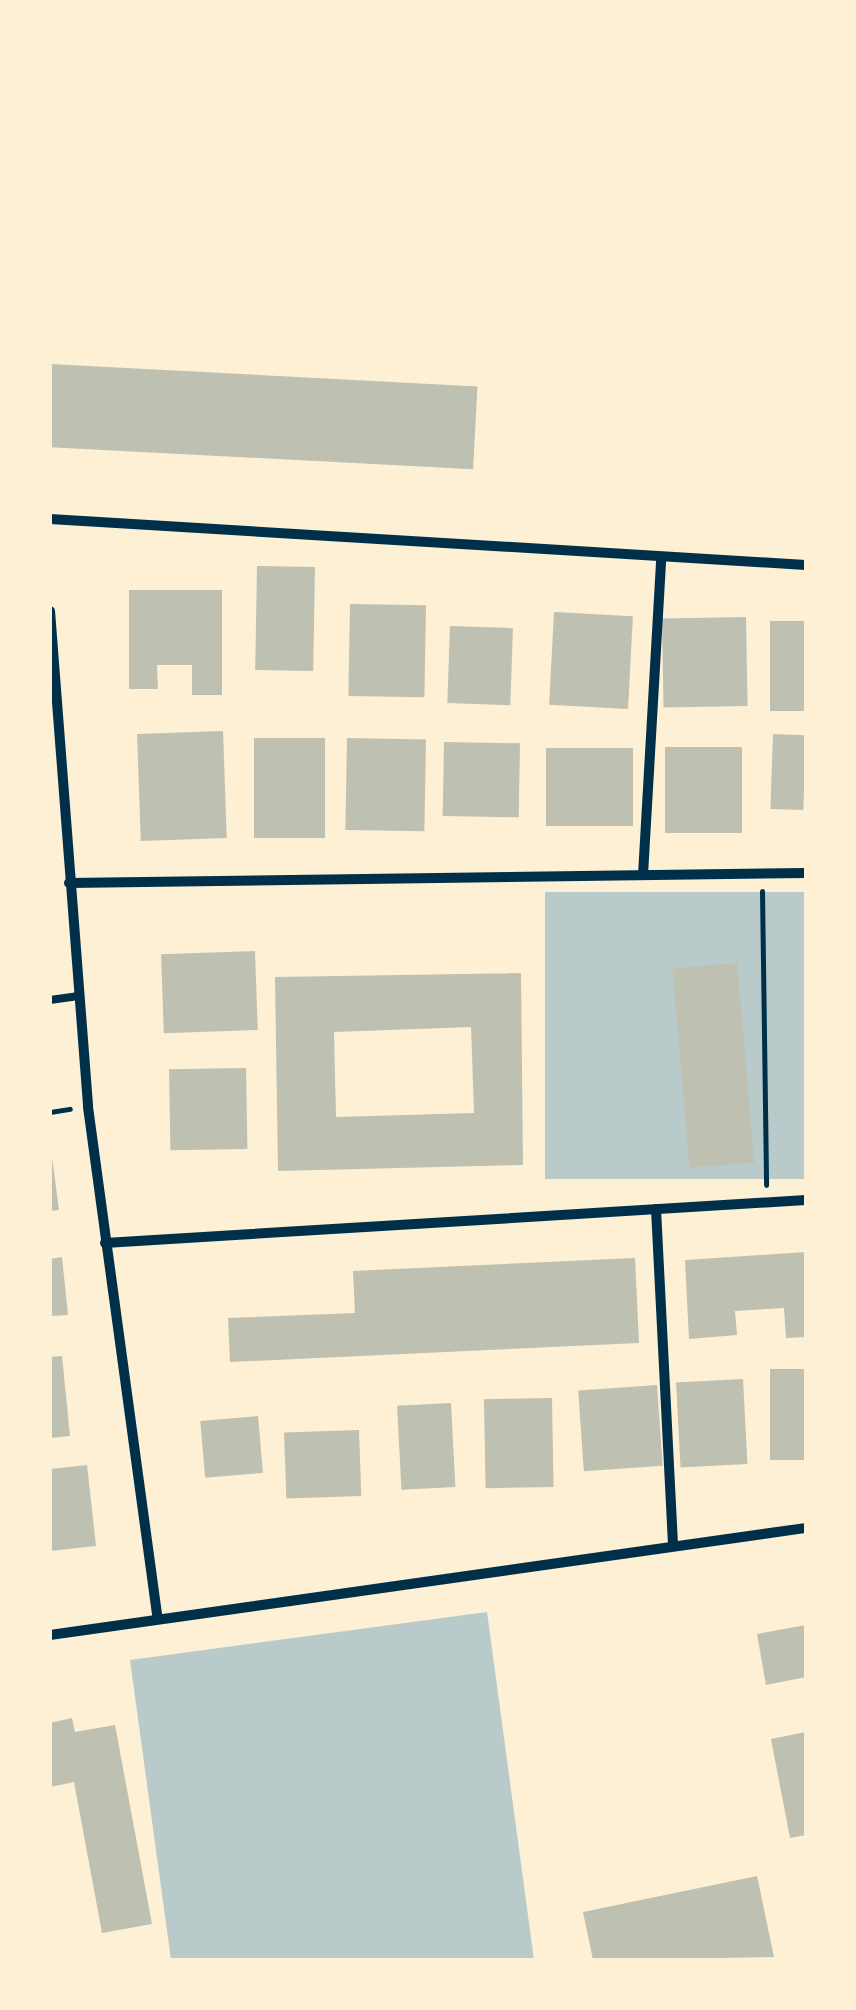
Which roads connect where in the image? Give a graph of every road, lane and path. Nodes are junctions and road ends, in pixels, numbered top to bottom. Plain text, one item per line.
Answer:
1 (50, 519) edge
2 (661, 558) junction
3 (806, 565) edge
4 (50, 611) edge
5 (806, 872) edge
6 (762, 873) junction
7 (644, 875) junction
8 (70, 882) junction
9 (79, 996) junction
10 (50, 1000) edge
11 (806, 1200) edge
12 (766, 1203) junction
13 (656, 1209) junction
14 (105, 1243) junction
15 (806, 1528) edge
16 (673, 1546) junction
17 (157, 1614) junction
18 (50, 1635) edge

1 - 2 street
2 - 3 street
2 - 7 street
4 - 8 street
5 - 6 street
6 - 7 street
6 - 12 path
7 - 8 street
8 - 9 street
9 - 10 lane
9 - 14 street
11 - 12 street
12 - 13 street
13 - 14 street
13 - 16 street
14 - 17 street
15 - 16 street
16 - 17 street
17 - 18 street

